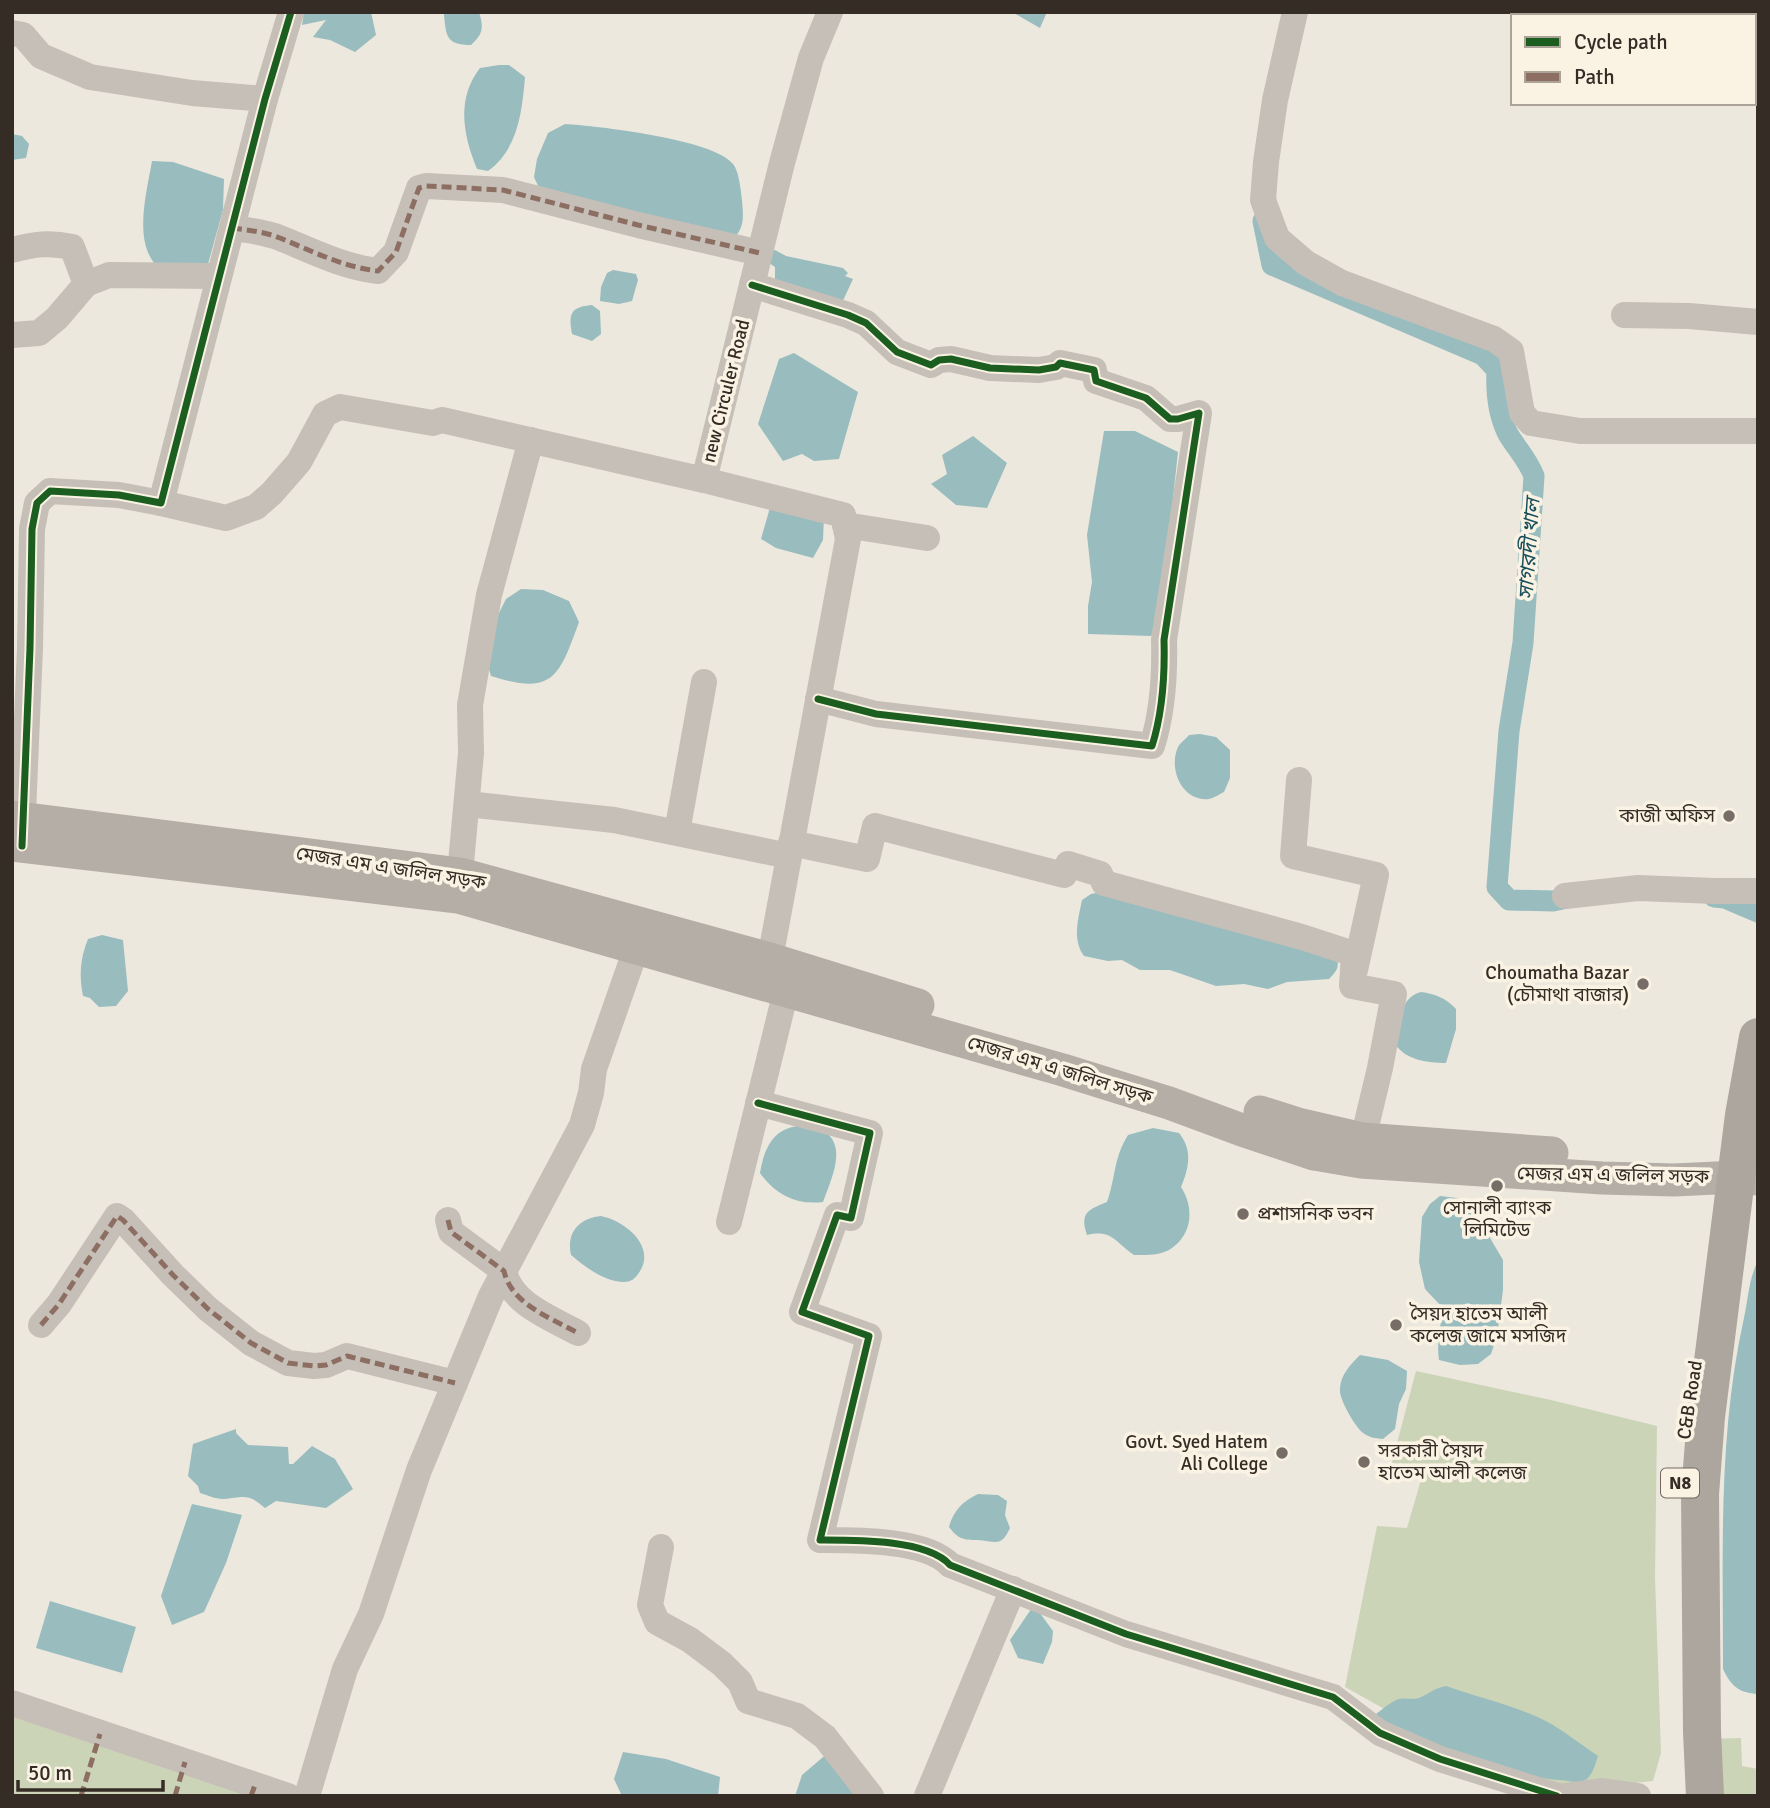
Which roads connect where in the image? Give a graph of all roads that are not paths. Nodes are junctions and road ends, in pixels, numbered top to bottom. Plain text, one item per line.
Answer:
1 (291, 12) edge
2 (830, 12) edge
3 (1295, 12) edge
4 (12, 33) edge
5 (265, 99) junction
6 (232, 228) junction
7 (12, 250) edge
8 (760, 253) junction
9 (219, 276) junction
10 (86, 284) junction
11 (752, 285) junction
12 (1624, 315) dead end
13 (1758, 323) edge
14 (12, 335) edge
15 (1758, 431) edge
16 (531, 440) junction
17 (704, 480) junction
18 (161, 503) junction
19 (845, 525) junction
20 (927, 538) dead end
21 (704, 682) dead end
22 (818, 699) junction
23 (1299, 780) dead end
24 (467, 804) junction
25 (17, 831) edge
26 (677, 832) junction
27 (790, 849) junction
28 (460, 874) junction
29 (1758, 891) edge
30 (1565, 896) dead end
31 (640, 936) junction
32 (770, 959) junction
33 (1352, 986) junction
34 (786, 991) junction
35 (1758, 1037) edge
36 (758, 1102) junction
37 (1363, 1139) junction
38 (1747, 1178) edge
39 (448, 1220) dead end
40 (729, 1222) dead end
41 (504, 1271) junction
42 (41, 1325) dead end
43 (578, 1334) dead end
44 (455, 1383) junction
45 (661, 1547) dead end
46 (1013, 1589) junction
47 (12, 1703) edge
48 (288, 1796) edge
49 (307, 1796) edge
50 (871, 1796) edge
51 (927, 1796) edge
52 (1557, 1796) edge
53 (1566, 1796) edge
54 (1638, 1796) edge
55 (1685, 1796) edge
56 (1705, 1796) edge

1 - 5 street
2 - 8 street, new Circuler Road
3 - 15 street
4 - 5 street
5 - 6 street
6 - 8 street
6 - 9 street
7 - 10 street
8 - 11 street, new Circuler Road
9 - 10 street
9 - 18 street
10 - 14 street
11 - 17 street, new Circuler Road
11 - 22 street
12 - 13 street
16 - 17 street
16 - 18 street
16 - 24 street
17 - 19 street, new Circuler Road
18 - 25 street
19 - 20 street
19 - 22 street
21 - 26 street
22 - 27 street
23 - 33 street
24 - 26 street
24 - 28 street
25 - 28 main road, মেজর এম এ জলিল সড়ক
25 - 31 main road, মেজর এম এ জলিল সড়ক
26 - 27 street
27 - 32 street
27 - 33 street
28 - 31 main road, মেজর এম এ জলিল সড়ক
29 - 30 street
31 - 32 main road, মেজর এম এ জলিল সড়ক
31 - 34 main road, মেজর এম এ জলিল সড়ক
31 - 41 street
32 - 37 main road, মেজর এম এ জলিল সড়ক
33 - 37 street
34 - 36 street
34 - 38 main road, মেজর এম এ জলিল সড়ক
35 - 38 highway, C&B Road / N8
36 - 40 street
36 - 46 street
37 - 38 main road, মেজর এম এ জলিল সড়ক
38 - 55 highway, C&B Road / N8
38 - 56 highway, C&B Road / N8
39 - 41 street
41 - 43 street
41 - 44 street
42 - 44 street
44 - 49 street
45 - 50 street
46 - 51 street
46 - 52 street
47 - 48 street
53 - 54 street

